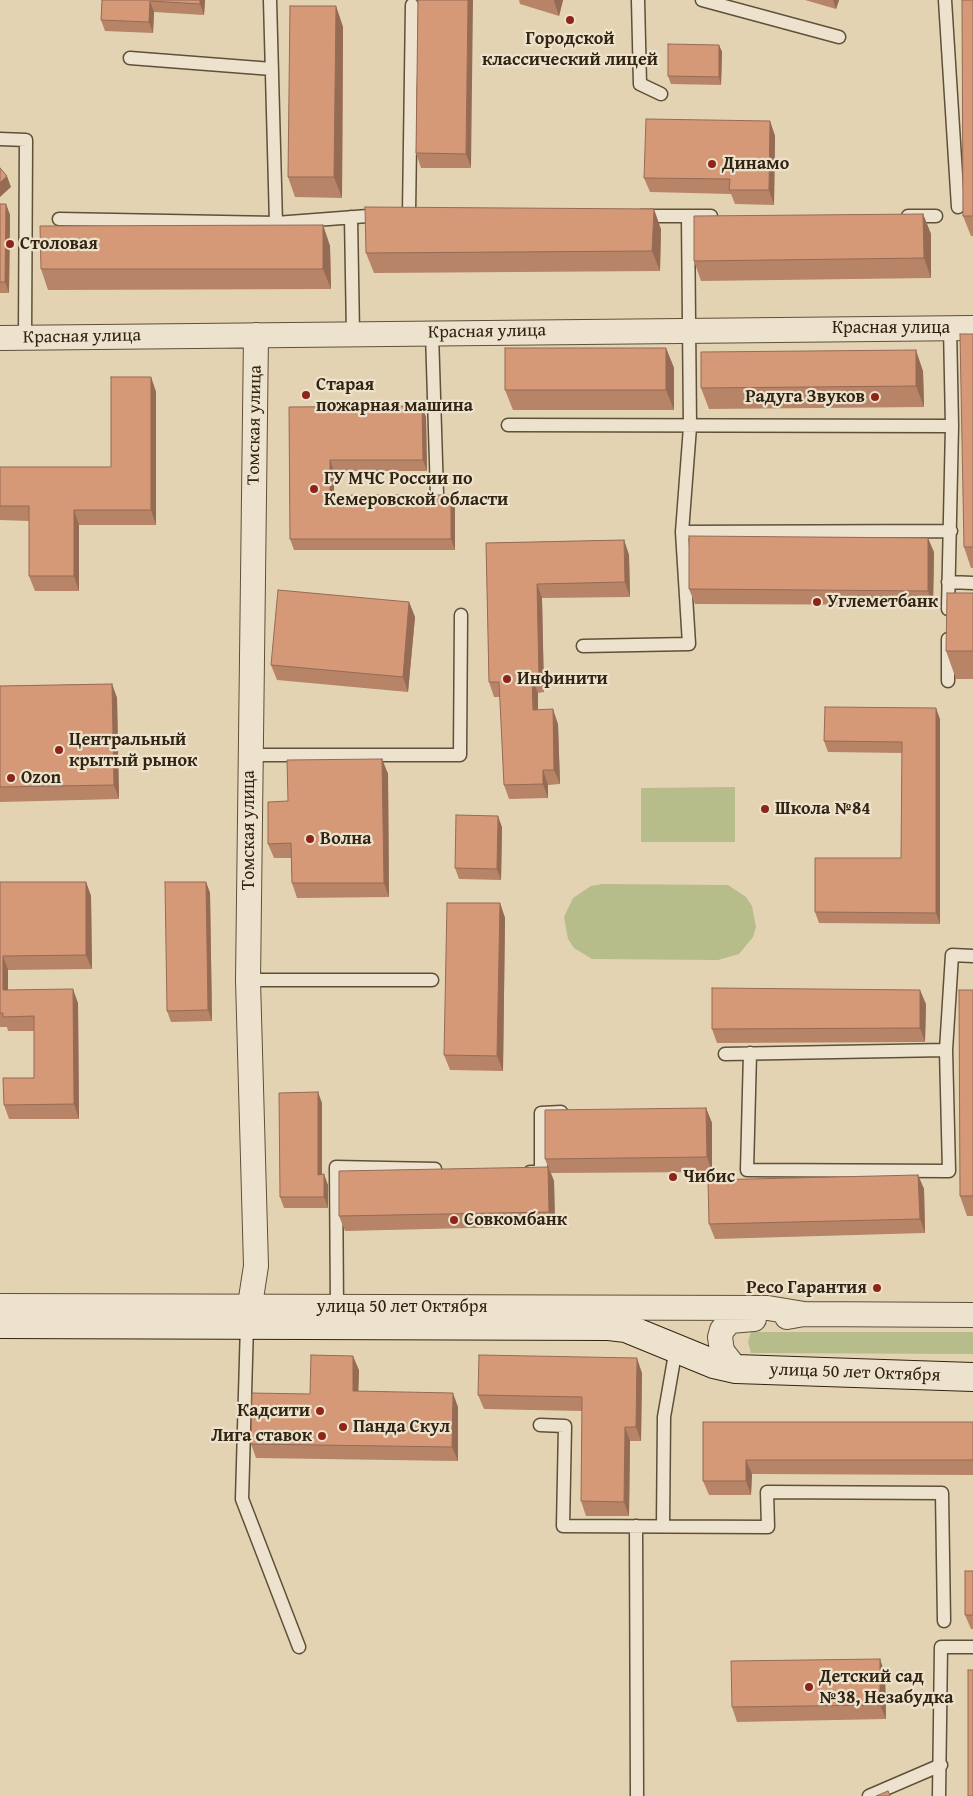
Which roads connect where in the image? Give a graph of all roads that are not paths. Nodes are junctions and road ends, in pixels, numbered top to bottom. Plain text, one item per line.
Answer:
1 (270, 0) edge
2 (638, 0) edge
3 (702, 0) edge
4 (945, 0) edge
5 (412, 5) dead end
6 (839, 37) dead end
7 (130, 58) dead end
8 (272, 70) junction
9 (661, 94) dead end
10 (0, 139) edge
11 (958, 207) dead end
12 (629, 216) edge
13 (725, 216) edge
14 (897, 216) edge
15 (936, 216) dead end
16 (351, 217) junction
17 (688, 217) junction
18 (59, 218) dead end
19 (276, 223) junction
20 (962, 328) edge
21 (688, 330) junction
22 (432, 333) junction
23 (353, 334) junction
24 (256, 335) junction
25 (25, 337) junction
26 (0, 338) edge
27 (508, 424) dead end
28 (952, 426) junction
29 (690, 427) junction
30 (438, 494) edge
31 (951, 531) junction
32 (682, 532) junction
33 (948, 582) junction
34 (973, 584) edge
35 (461, 615) dead end
36 (583, 646) dead end
37 (948, 681) edge
38 (249, 755) junction
39 (973, 956) edge
40 (248, 980) junction
41 (432, 980) dead end
42 (946, 1050) junction
43 (750, 1053) junction
44 (725, 1054) dead end
45 (578, 1112) edge
46 (443, 1170) edge
47 (521, 1171) edge
48 (0, 1306) edge
49 (804, 1314) junction
50 (249, 1315) junction
51 (973, 1315) edge
52 (337, 1316) junction
53 (0, 1324) edge
54 (676, 1348) junction
55 (736, 1369) junction
56 (973, 1377) edge
57 (540, 1425) dead end
58 (636, 1526) junction
59 (664, 1526) junction
60 (944, 1621) dead end
61 (298, 1647) dead end
62 (973, 1647) edge
63 (941, 1765) junction
64 (638, 1796) edge
65 (869, 1796) edge
66 (939, 1796) edge

1 - 8 lane
2 - 9 lane
3 - 6 lane
4 - 11 lane
5 - 16 lane
7 - 8 lane
8 - 19 lane
10 - 25 lane
12 - 17 lane
13 - 17 lane
14 - 15 lane
16 - 19 lane
16 - 23 lane
17 - 21 lane
18 - 19 lane
20 - 21 street, Красная улица
20 - 28 lane
21 - 22 street, Красная улица
21 - 29 lane
22 - 23 street, Красная улица
22 - 30 lane
23 - 24 street, Красная улица
24 - 25 street, Красная улица
24 - 38 street, Томская улица
25 - 26 street, Красная улица
27 - 29 lane
28 - 29 lane
28 - 31 lane
29 - 32 lane
31 - 32 lane
31 - 33 lane
32 - 36 lane
33 - 34 lane
33 - 37 lane
35 - 38 lane
38 - 40 street, Томская улица
39 - 42 lane
40 - 41 lane
40 - 50 street, Томская улица
42 - 43 lane
42 - 43 lane
43 - 44 lane
45 - 47 lane
46 - 52 lane
48 - 50 street, улица 50 лет Октября
49 - 51 street, улица 50 лет Октября
49 - 52 street, улица 50 лет Октября
49 - 55 street, улица 50 лет Октября
50 - 52 street, улица 50 лет Октября
50 - 53 street, улица 50 лет Октября
50 - 61 lane
52 - 54 street, улица 50 лет Октября
54 - 55 street, улица 50 лет Октября
54 - 59 lane
55 - 56 street, улица 50 лет Октября
57 - 58 lane
58 - 59 lane
58 - 64 lane
59 - 60 lane
62 - 63 lane
63 - 65 lane
63 - 66 lane

